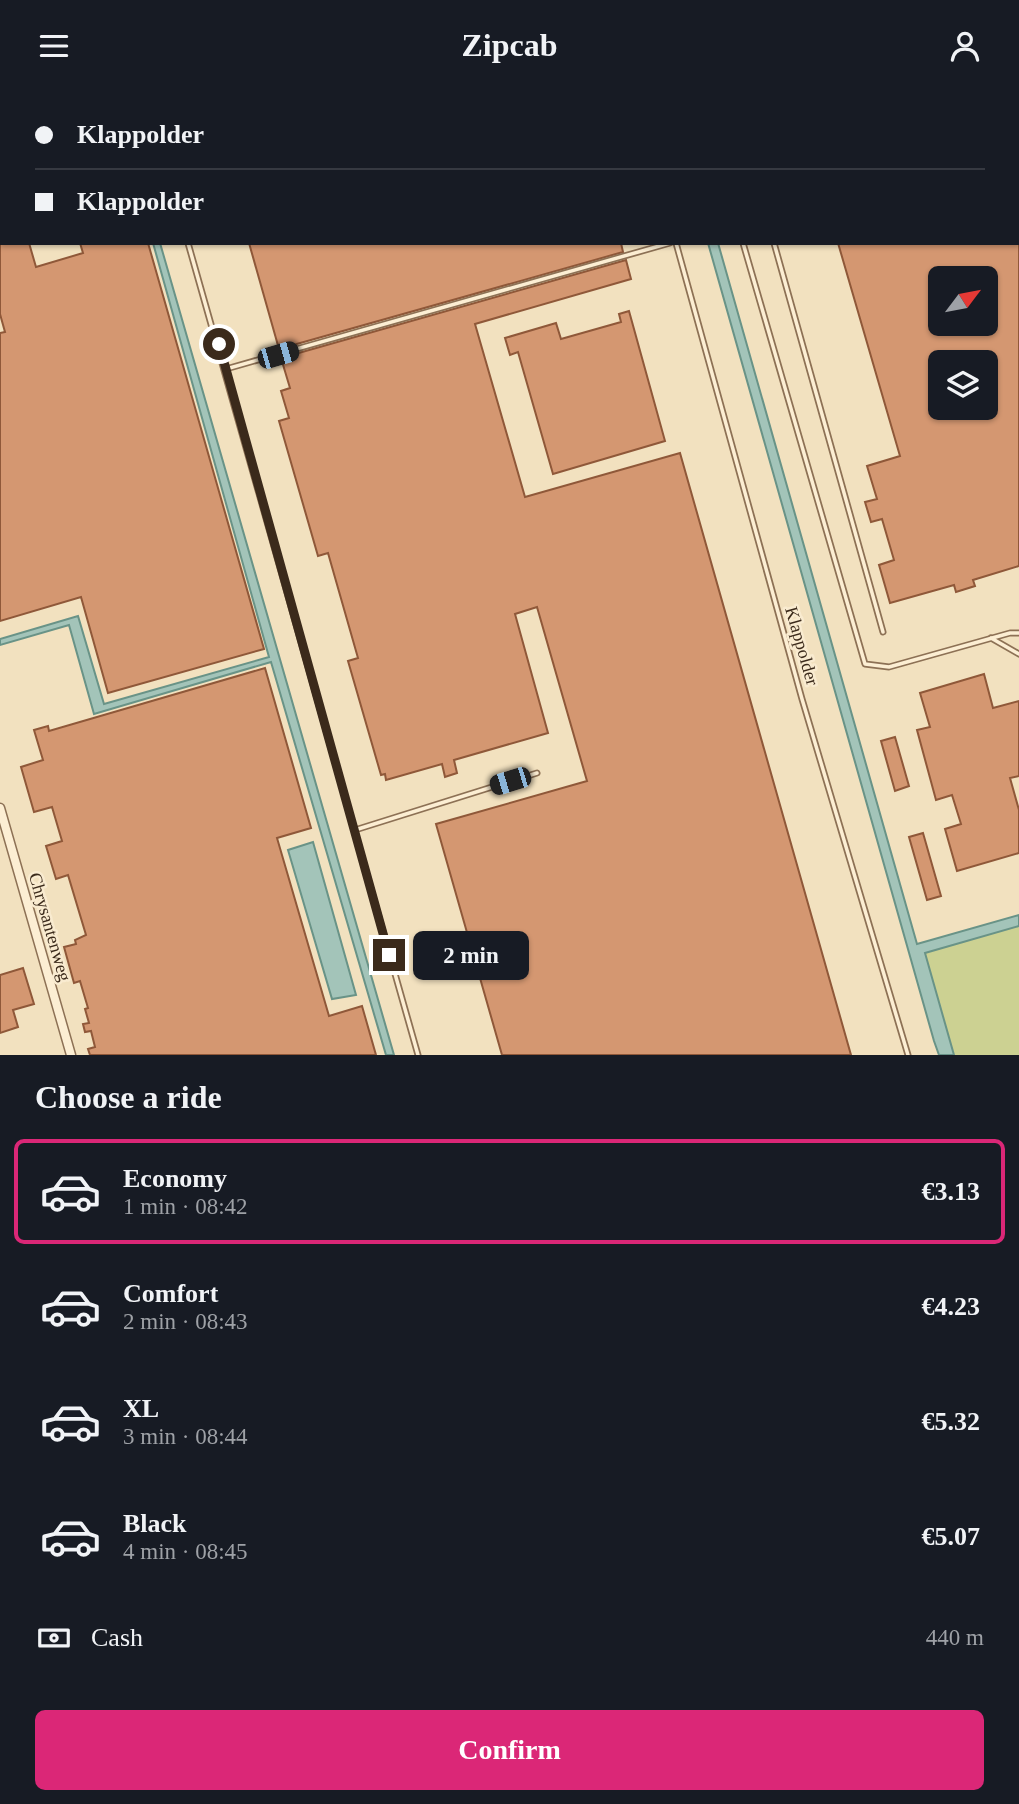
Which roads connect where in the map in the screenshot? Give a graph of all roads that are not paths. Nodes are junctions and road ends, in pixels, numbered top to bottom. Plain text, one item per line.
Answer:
1 (189, 245) edge
2 (663, 245) edge
3 (677, 245) edge
4 (744, 245) edge
5 (775, 245) edge
6 (226, 369) junction
7 (883, 632) dead end
8 (1019, 633) edge
9 (991, 638) junction
10 (1019, 654) edge
11 (537, 773) dead end
12 (0, 808) edge
13 (354, 830) junction
14 (71, 1055) edge
15 (418, 1055) edge
16 (908, 1055) edge

1 - 6 lane
2 - 6 lane
3 - 16 lane, Klappolder
4 - 9 lane
5 - 7 lane
6 - 13 lane
8 - 9 lane
9 - 10 lane
11 - 13 lane
12 - 14 street, Chrysantenweg
13 - 15 lane

